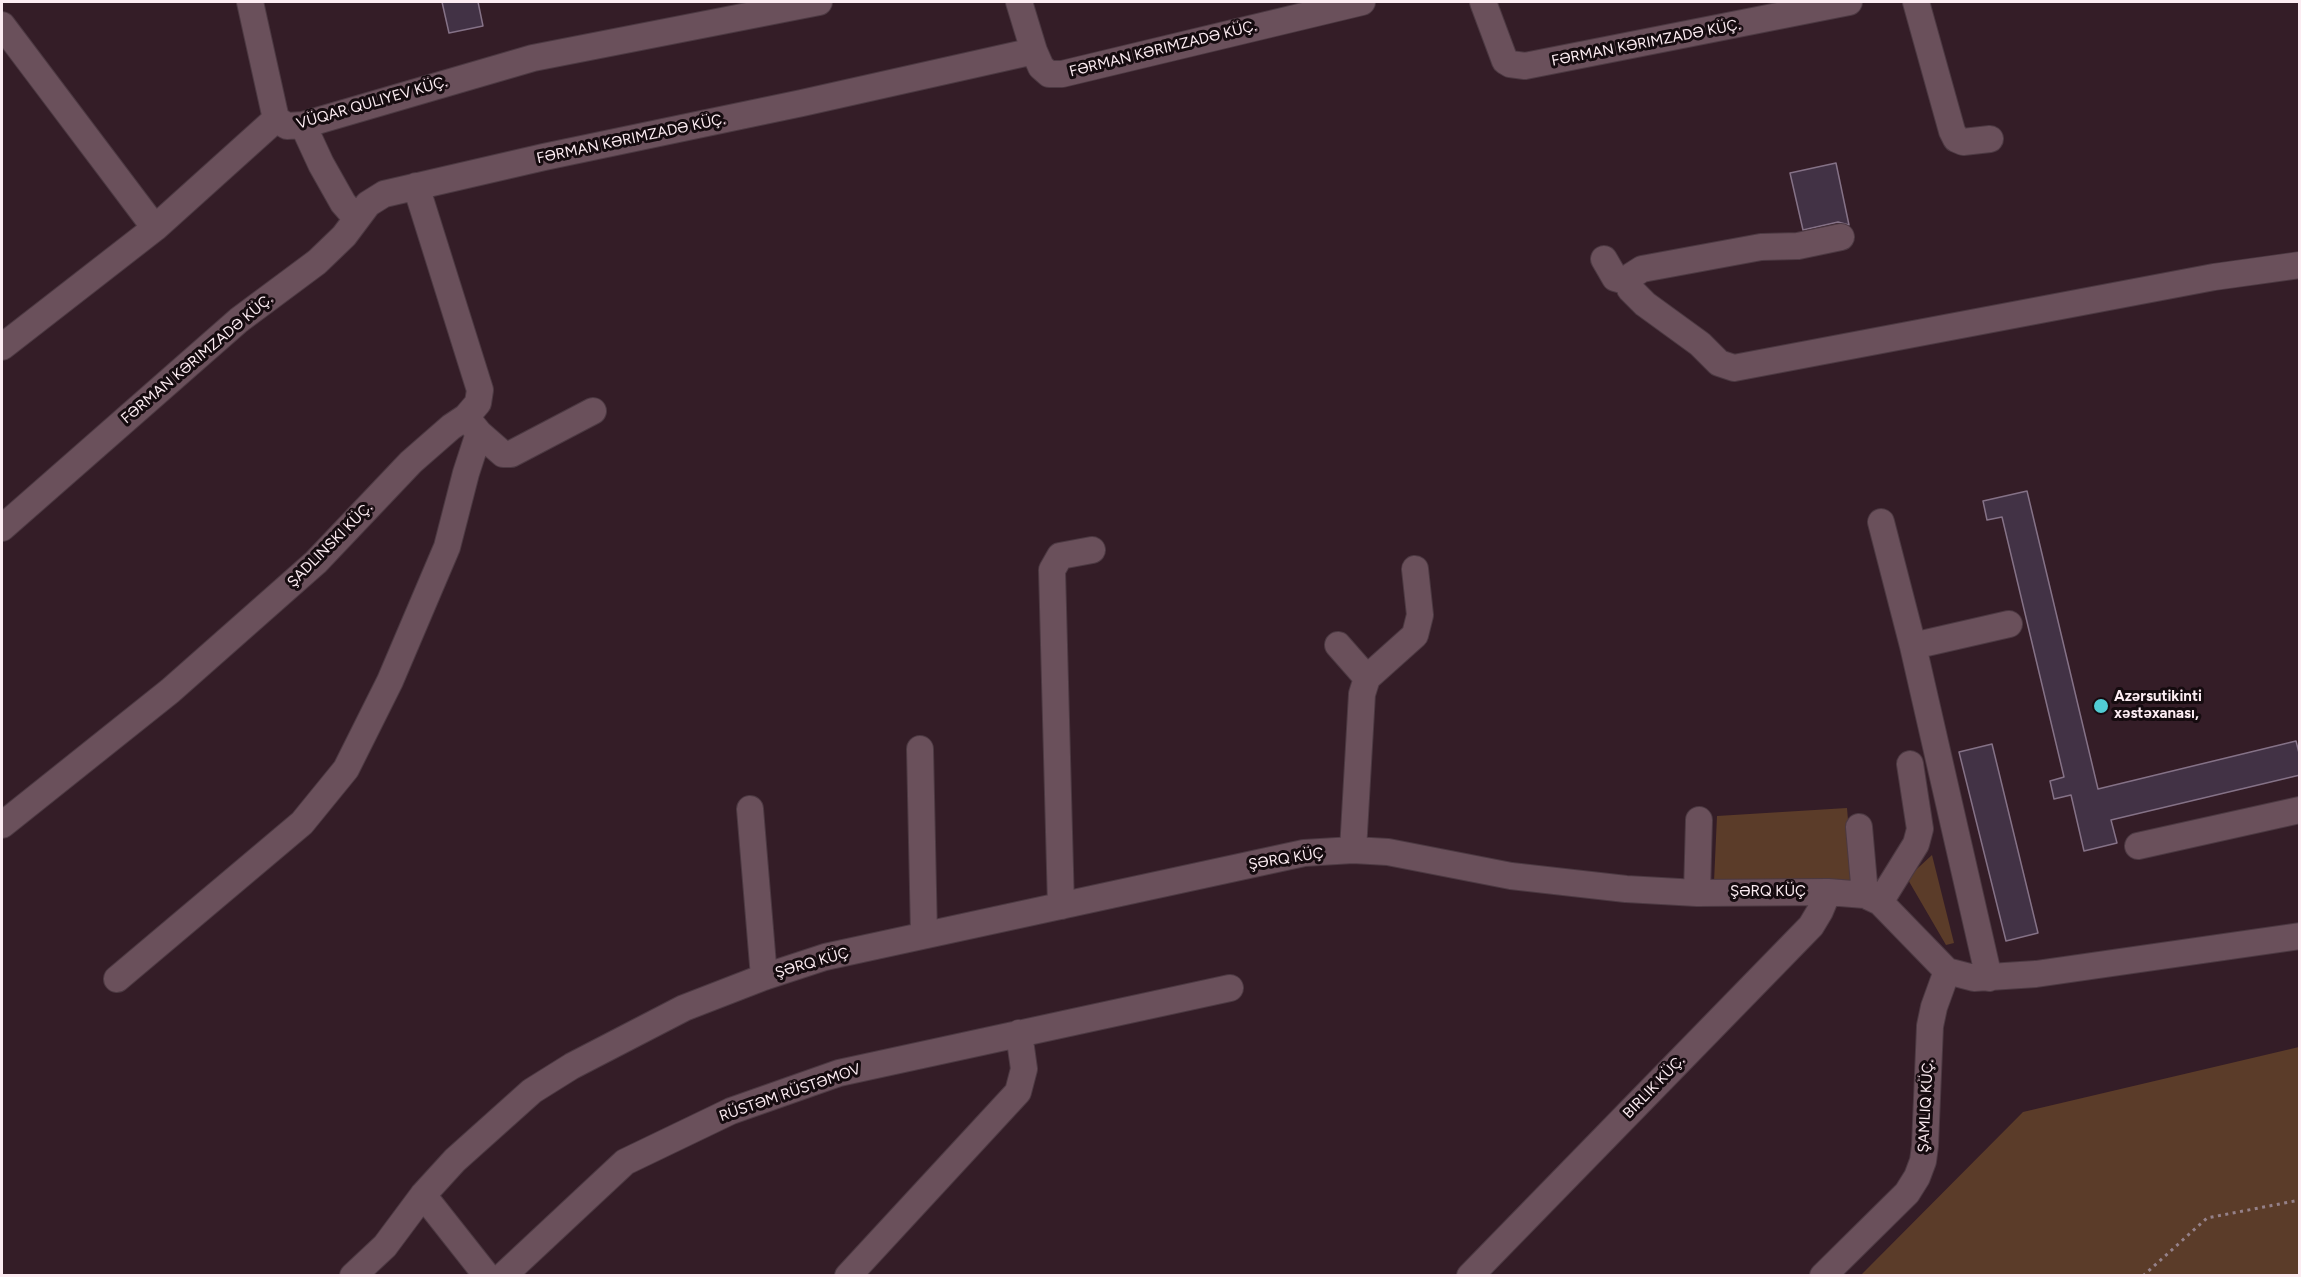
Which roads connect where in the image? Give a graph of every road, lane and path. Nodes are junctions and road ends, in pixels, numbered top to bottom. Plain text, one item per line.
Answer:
1 (250, 2) edge
2 (819, 2) edge
3 (1019, 2) edge
4 (1362, 2) edge
5 (1483, 2) edge
6 (1849, 2) edge
7 (1916, 2) edge
8 (2, 25) edge
9 (1034, 51) junction
10 (276, 119) junction
11 (303, 125) junction
12 (1990, 139) dead end
13 (416, 186) junction
14 (356, 218) junction
15 (155, 228) junction
16 (1842, 237) dead end
17 (1604, 260) dead end
18 (2300, 265) edge
19 (1629, 282) junction
20 (2, 346) edge
21 (593, 411) dead end
22 (472, 425) junction
23 (1881, 522) dead end
24 (2, 528) edge
25 (1092, 550) dead end
26 (1415, 568) dead end
27 (2009, 624) dead end
28 (1338, 645) dead end
29 (1913, 646) junction
30 (1367, 678) junction
31 (920, 749) dead end
32 (1910, 764) dead end
33 (750, 809) dead end
34 (2300, 810) edge
35 (1699, 820) dead end
36 (2, 825) edge
37 (1860, 827) dead end
38 (2138, 846) dead end
39 (1353, 850) junction
40 (1828, 892) junction
41 (1697, 893) junction
42 (1873, 899) junction
43 (1061, 906) junction
44 (924, 935) junction
45 (2300, 936) edge
46 (1947, 971) junction
47 (764, 976) junction
48 (1989, 978) junction
49 (117, 979) dead end
50 (1230, 988) dead end
51 (1019, 1033) junction
52 (423, 1195) junction
53 (2300, 1200) edge
54 (353, 1275) edge
55 (488, 1275) edge
56 (503, 1275) edge
57 (848, 1275) edge
58 (1470, 1275) edge
59 (1823, 1275) edge
60 (2144, 1275) edge

1 - 10 street
2 - 11 street, VÜQAR QULIYEV KÜÇ.
3 - 9 street
4 - 9 street, FƏRMAN KƏRIMZADƏ KÜÇ.
5 - 6 street, FƏRMAN KƏRIMZADƏ KÜÇ.
7 - 12 street
8 - 15 street
9 - 13 street, FƏRMAN KƏRIMZADƏ KÜÇ.
10 - 11 street, VÜQAR QULIYEV KÜÇ.
10 - 15 street, VÜQAR QULIYEV KÜÇ.
11 - 14 street
13 - 14 street, FƏRMAN KƏRIMZADƏ KÜÇ.
13 - 22 street, ŞADLINSKI KÜÇ.
14 - 24 street, FƏRMAN KƏRIMZADƏ KÜÇ.
15 - 20 street, VÜQAR QULIYEV KÜÇ.
16 - 19 street
17 - 19 street
18 - 19 street
21 - 22 street
22 - 36 street, ŞADLINSKI KÜÇ.
22 - 49 street
23 - 29 street
25 - 43 street
26 - 30 street
27 - 29 street
28 - 30 street
29 - 48 street
30 - 39 street
31 - 44 street
32 - 42 street
33 - 47 street
34 - 38 street
35 - 41 street
37 - 42 street
39 - 41 street, ŞƏRQ KÜÇ
39 - 43 street, ŞƏRQ KÜÇ
40 - 41 street, ŞƏRQ KÜÇ
40 - 42 street, ŞƏRQ KÜÇ
40 - 58 street, BIRLIK KÜÇ.
42 - 46 street
43 - 44 street, ŞƏRQ KÜÇ
44 - 47 street, ŞƏRQ KÜÇ
45 - 48 street
46 - 48 street
46 - 59 street
47 - 52 street, ŞƏRQ KÜÇ
50 - 51 street, RÜSTƏM RÜSTƏMOV
51 - 56 street, RÜSTƏM RÜSTƏMOV
51 - 57 street
52 - 54 street, ŞƏRQ KÜÇ
52 - 55 street
53 - 60 path

